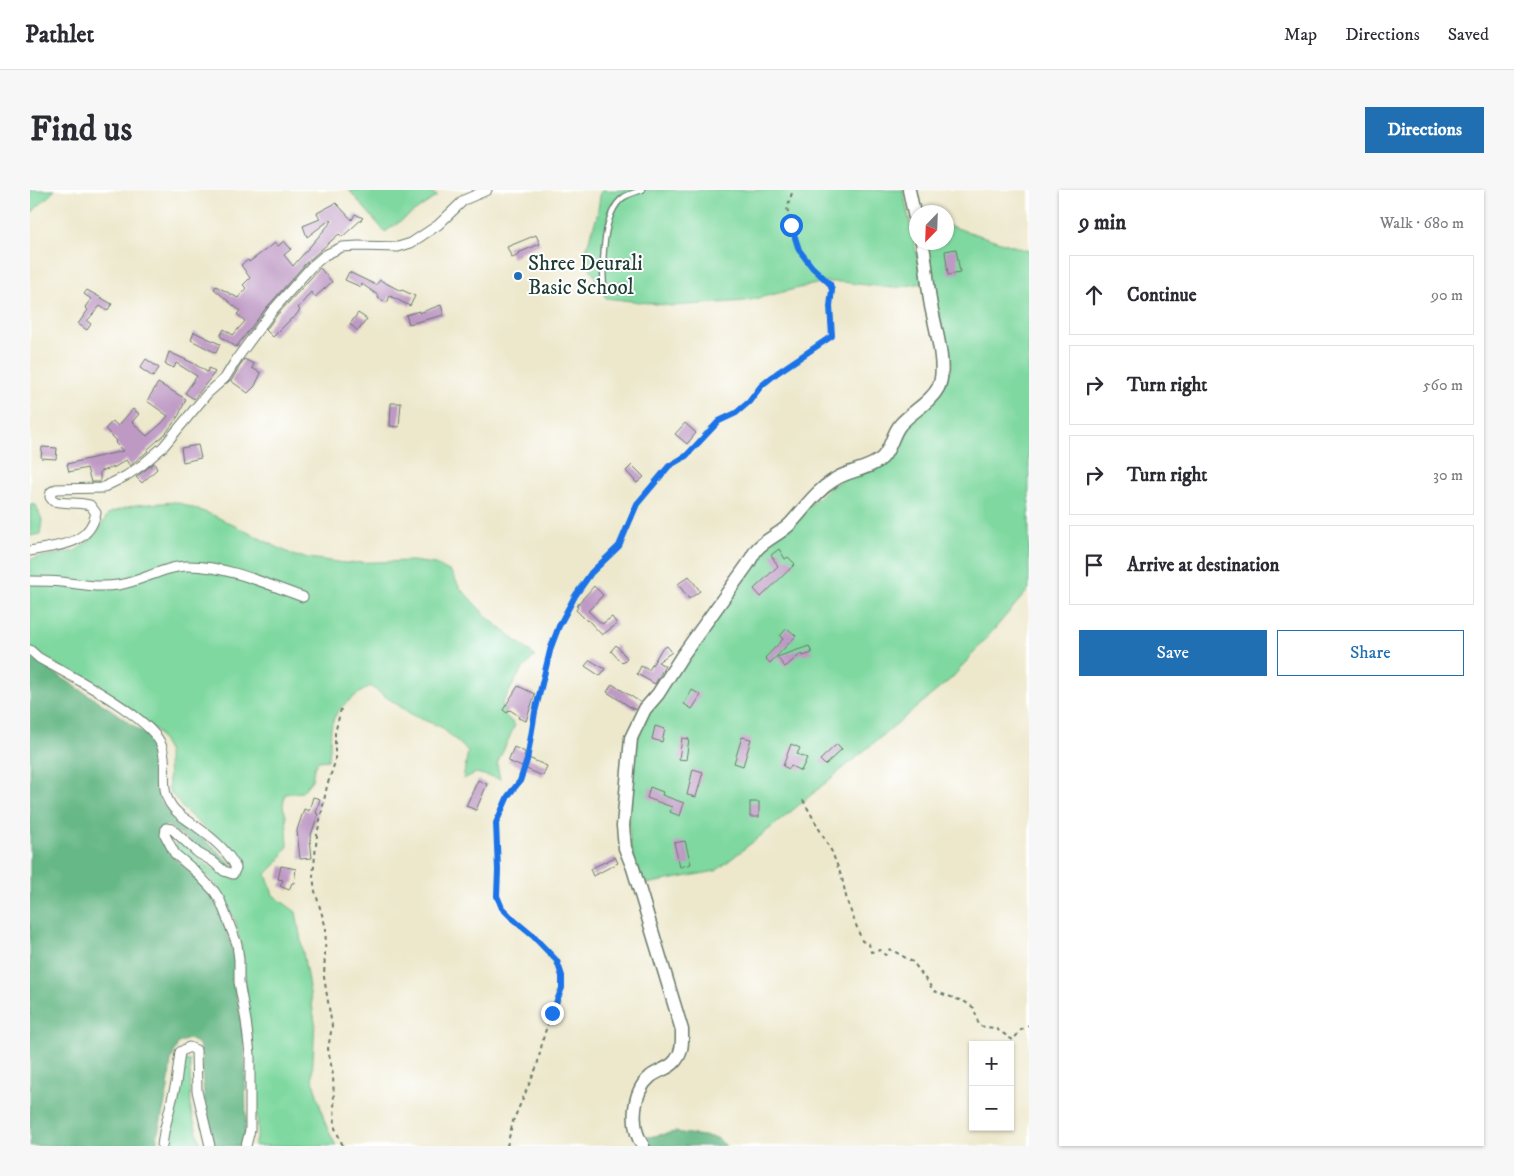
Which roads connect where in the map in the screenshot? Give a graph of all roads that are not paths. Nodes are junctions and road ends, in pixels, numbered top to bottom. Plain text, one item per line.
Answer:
1 (488, 190) edge
2 (642, 190) edge
3 (910, 190) edge
4 (913, 205) edge
5 (923, 250) edge
6 (604, 288) dead end
7 (30, 551) edge
8 (30, 581) edge
9 (303, 598) dead end
10 (30, 650) edge
11 (162, 1146) edge
12 (210, 1146) edge
13 (246, 1146) edge
14 (642, 1146) edge

1 - 7 street
2 - 6 lane
3 - 4 street
5 - 14 street
8 - 9 street
10 - 13 street
11 - 12 street

